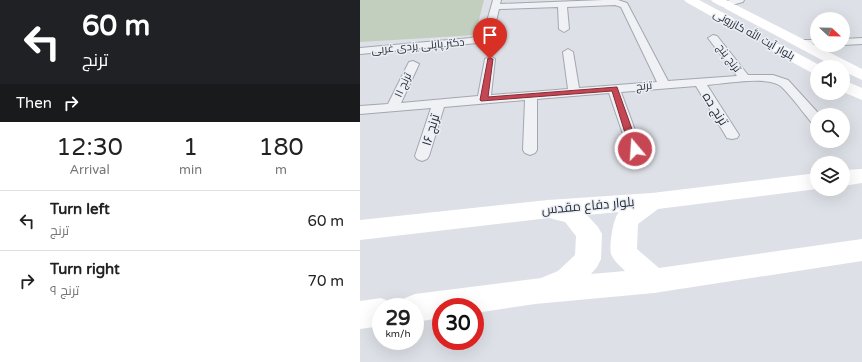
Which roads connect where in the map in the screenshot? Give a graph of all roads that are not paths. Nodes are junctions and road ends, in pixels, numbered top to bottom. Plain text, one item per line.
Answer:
1 (690, 0) edge
2 (596, 1) edge
3 (496, 3) edge
4 (536, 3) edge
5 (562, 4) junction
6 (726, 5) edge
7 (740, 28) dead end
8 (564, 29) dead end
9 (713, 38) dead end
10 (850, 42) edge
11 (862, 42) edge
12 (768, 43) dead end
13 (810, 44) edge
14 (360, 51) edge
15 (568, 52) dead end
16 (826, 52) edge
17 (490, 59) dead end
18 (413, 64) dead end
19 (810, 66) edge
20 (862, 75) edge
21 (745, 79) junction
22 (699, 82) junction
23 (664, 85) junction
24 (850, 88) edge
25 (614, 89) junction
26 (574, 92) junction
27 (862, 95) edge
28 (530, 96) junction
29 (484, 100) junction
30 (439, 103) junction
31 (393, 107) junction
32 (360, 110) edge
33 (810, 113) edge
34 (732, 135) dead end
35 (635, 149) dead end
36 (530, 150) dead end
37 (422, 156) dead end
38 (862, 176) edge
39 (850, 177) edge
40 (810, 183) edge
41 (652, 200) junction
42 (548, 209) junction
43 (360, 230) edge
44 (862, 250) edge
45 (654, 281) junction
46 (534, 291) junction
47 (424, 307) edge
48 (372, 313) edge
49 (360, 315) edge

1 - 6 main road, بلوار آیت الله کازرونی
2 - 5 street, ترنج
2 - 23 street, ترنج
3 - 4 street, ترنج
3 - 14 street, دکتر پاپلی یزدی غربی
4 - 5 street, ترنج
5 - 8 street
6 - 7 main road, بلوار آیت الله کازرونی
6 - 13 main road, بلوار آیت الله کازرونی
9 - 21 street, ترنج پنج
10 - 11 street
12 - 19 main road, بلوار آیت الله کازرونی
15 - 26 street
16 - 20 main road, بلوار آیت الله کازرونی
17 - 29 street
18 - 31 street, ترنج ۱۱
21 - 22 street
21 - 33 street
22 - 23 street
22 - 34 street, ترنج ده
23 - 25 street, ترنج
24 - 27 main road
25 - 26 street, ترنج
25 - 35 street
26 - 28 street, ترنج
28 - 29 street, ترنج
28 - 36 street
29 - 30 street, ترنج
30 - 31 street, ترنج
30 - 37 street, ترنج ۱۶
31 - 32 street, ترنج
38 - 39 main road
40 - 41 main road, بلوار دفاع مقدس
41 - 42 main road, بلوار دفاع مقدس
41 - 45 main road
42 - 43 main road, بلوار دفاع مقدس
42 - 46 main road
44 - 45 main road
45 - 46 main road
46 - 47 main road
48 - 49 main road

